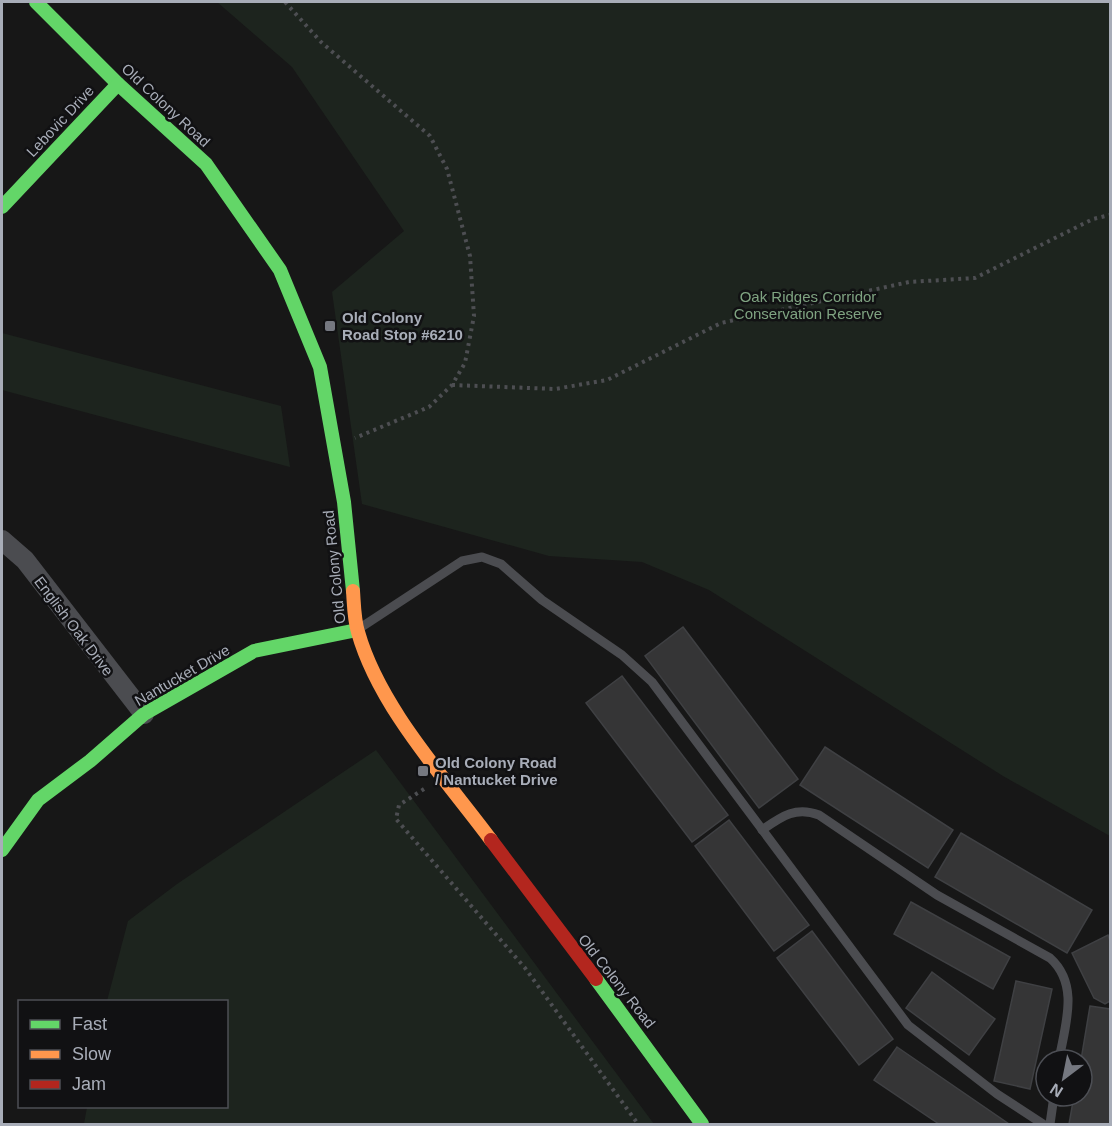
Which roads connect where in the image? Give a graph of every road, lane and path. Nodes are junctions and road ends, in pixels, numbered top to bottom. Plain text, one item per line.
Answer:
1 (36, 2) edge
2 (285, 2) edge
3 (118, 84) junction
4 (2, 207) edge
5 (1110, 215) edge
6 (452, 385) junction
7 (334, 446) junction
8 (2, 540) edge
9 (357, 630) junction
10 (144, 714) junction
11 (442, 775) junction
12 (762, 830) junction
13 (2, 850) edge
14 (1060, 1048) edge
15 (1052, 1108) edge
16 (638, 1125) edge
17 (702, 1125) edge
18 (1043, 1125) edge
19 (1050, 1125) edge

1 - 3 street, Old Colony Road
2 - 6 path
3 - 4 street, Lebovic Drive
3 - 7 street, Old Colony Road
5 - 6 path
6 - 7 path
7 - 9 street, Old Colony Road
8 - 10 street, English Oak Drive
9 - 10 street, Nantucket Drive
9 - 11 street, Old Colony Road
9 - 12 lane
10 - 13 street, Nantucket Drive
11 - 16 path
11 - 17 street, Old Colony Road
12 - 14 lane
12 - 18 lane
15 - 19 lane

